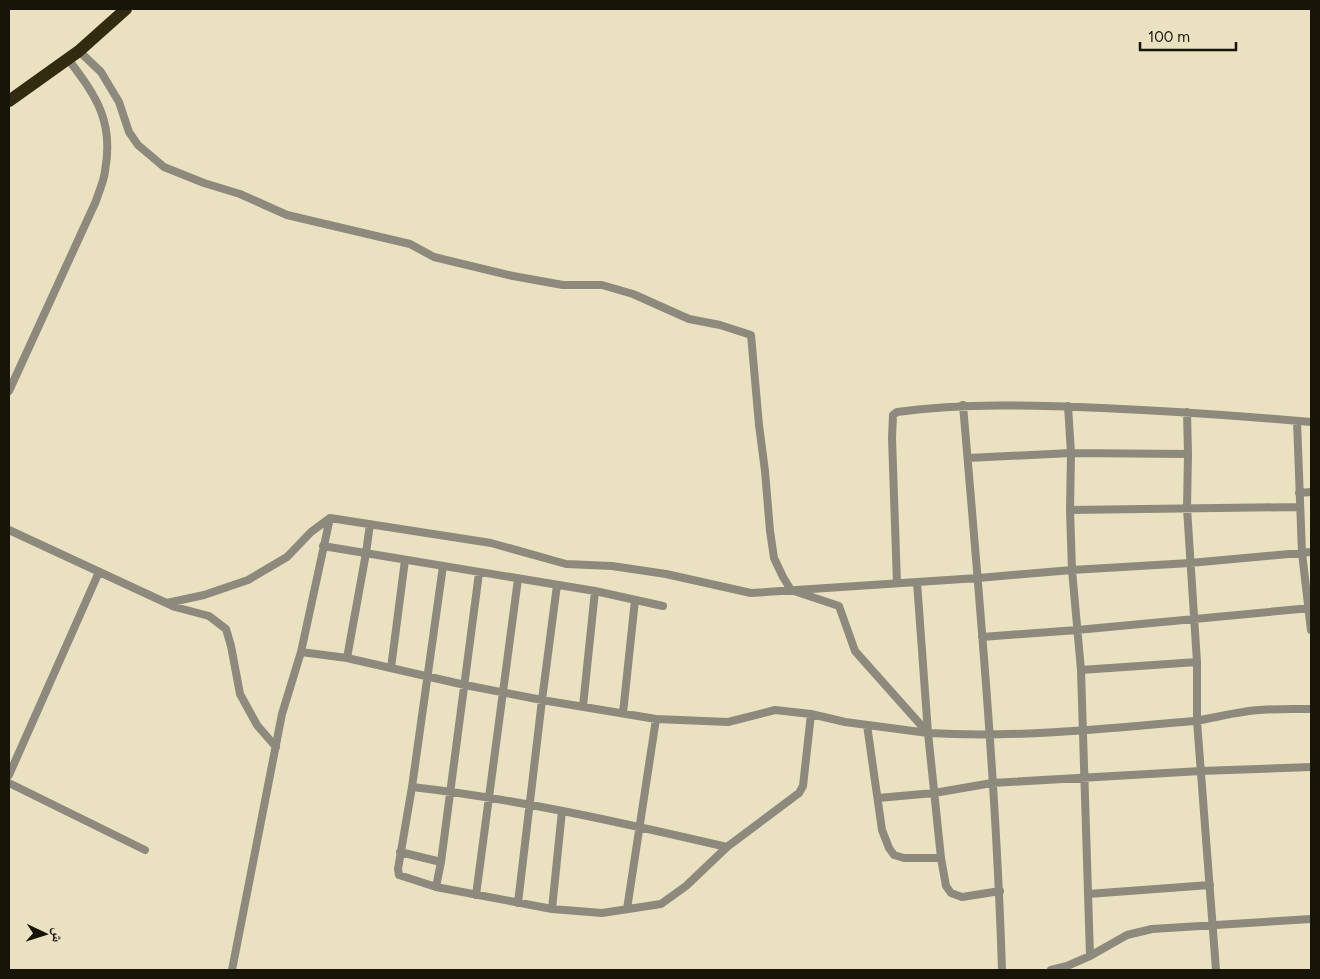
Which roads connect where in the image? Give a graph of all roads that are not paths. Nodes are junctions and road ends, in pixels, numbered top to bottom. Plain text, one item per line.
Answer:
1 (126, 9) edge
2 (79, 51) junction
3 (68, 59) junction
4 (9, 101) edge
5 (9, 391) edge
6 (964, 405) junction
7 (1068, 406) junction
8 (1187, 412) junction
9 (1297, 421) junction
10 (1311, 422) edge
11 (1071, 453) junction
12 (1188, 454) junction
13 (968, 458) junction
14 (1311, 492) edge
15 (1299, 493) junction
16 (1299, 507) junction
17 (1187, 508) junction
18 (1070, 510) junction
19 (330, 518) junction
20 (370, 524) junction
21 (9, 530) edge
22 (323, 546) junction
23 (1311, 552) edge
24 (366, 553) junction
25 (1302, 553) junction
26 (405, 560) junction
27 (1190, 563) junction
28 (443, 566) junction
29 (1072, 570) junction
30 (99, 572) junction
31 (479, 573) junction
32 (978, 578) junction
33 (518, 579) junction
34 (917, 582) junction
35 (897, 584) junction
36 (557, 585) junction
37 (791, 590) junction
38 (595, 591) junction
39 (635, 600) junction
40 (167, 603) junction
41 (663, 606) dead end
42 (1310, 608) edge
43 (1194, 619) junction
44 (1077, 630) junction
45 (1311, 630) edge
46 (982, 637) junction
47 (301, 652) junction
48 (347, 658) junction
49 (1197, 662) junction
50 (391, 668) junction
51 (1081, 670) junction
52 (428, 675) junction
53 (465, 684) junction
54 (503, 692) junction
55 (542, 700) junction
56 (582, 706) junction
57 (1311, 709) edge
58 (623, 713) junction
59 (811, 714) junction
60 (656, 719) junction
61 (1197, 720) junction
62 (867, 725) junction
63 (1084, 730) junction
64 (928, 733) junction
65 (989, 735) junction
66 (276, 747) junction
67 (1311, 767) edge
68 (1201, 771) junction
69 (9, 775) edge
70 (1085, 777) junction
71 (9, 783) edge
72 (992, 783) junction
73 (412, 786) junction
74 (451, 791) junction
75 (934, 793) junction
76 (490, 798) junction
77 (878, 798) junction
78 (530, 806) junction
79 (562, 812) junction
80 (639, 827) junction
81 (727, 847) junction
82 (144, 850) dead end
83 (400, 852) junction
84 (941, 858) junction
85 (441, 862) junction
86 (1210, 886) junction
87 (436, 887) junction
88 (1000, 891) junction
89 (1088, 894) junction
90 (476, 895) junction
91 (518, 903) junction
92 (552, 909) junction
93 (627, 910) junction
94 (1311, 918) edge
95 (1213, 924) junction
96 (1090, 956) junction
97 (232, 970) edge
98 (1002, 970) edge
99 (1051, 970) edge
100 (1216, 970) edge

1 - 2 highway
2 - 3 highway
2 - 37 street
3 - 4 highway
3 - 5 street
6 - 7 street
6 - 13 street
6 - 35 street
7 - 8 street
7 - 11 street
8 - 9 street
8 - 12 street
9 - 10 street
9 - 15 street
11 - 12 street
11 - 13 street
11 - 18 street
12 - 17 street
13 - 32 street
14 - 15 street
15 - 16 street
16 - 17 street
16 - 25 street
17 - 18 street
17 - 27 street
18 - 29 street
19 - 20 street
19 - 22 street
19 - 40 street
20 - 24 street
20 - 37 street
21 - 30 street
22 - 24 street
22 - 47 street
23 - 25 street
24 - 26 street
24 - 48 street
25 - 27 street
25 - 42 street
26 - 28 street
26 - 50 street
27 - 29 street
27 - 43 street
28 - 31 street
28 - 52 street
29 - 32 street
29 - 44 street
30 - 40 street
30 - 69 street
31 - 33 street
31 - 53 street
32 - 34 street
32 - 46 street
33 - 36 street
33 - 54 street
34 - 35 street
34 - 64 street
35 - 37 street
36 - 38 street
36 - 55 street
37 - 64 street
38 - 39 street
38 - 56 street
39 - 41 street
39 - 58 street
40 - 66 street
42 - 43 street
42 - 45 street
43 - 44 street
43 - 49 street
44 - 46 street
44 - 51 street
46 - 65 street
47 - 48 street
47 - 66 street
48 - 50 street
49 - 51 street
49 - 61 street
50 - 52 street
51 - 63 street
52 - 53 street
52 - 73 street
53 - 54 street
53 - 74 street
54 - 55 street
54 - 76 street
55 - 56 street
55 - 78 street
56 - 58 street
57 - 61 street
58 - 60 street
59 - 60 street
59 - 62 street
59 - 81 street
60 - 80 street
61 - 63 street
61 - 68 street
62 - 64 street
62 - 77 street
63 - 65 street
63 - 70 street
64 - 65 street
64 - 75 street
65 - 72 street
66 - 97 street
67 - 68 street
68 - 70 street
68 - 86 street
70 - 72 street
70 - 89 street
71 - 82 street
72 - 75 street
72 - 88 street
73 - 74 street
73 - 83 street
74 - 76 street
74 - 85 street
75 - 77 street
75 - 84 street
76 - 78 street
76 - 90 street
77 - 84 street
78 - 79 street
78 - 91 street
79 - 80 street
79 - 92 street
80 - 81 street
80 - 93 street
81 - 93 street
83 - 85 street
83 - 87 street
84 - 88 street
85 - 87 street
86 - 89 street
86 - 95 street
87 - 90 street
88 - 98 street
89 - 96 street
90 - 91 street
91 - 92 street
92 - 93 street
94 - 95 street
95 - 96 street
95 - 100 street
96 - 99 street

